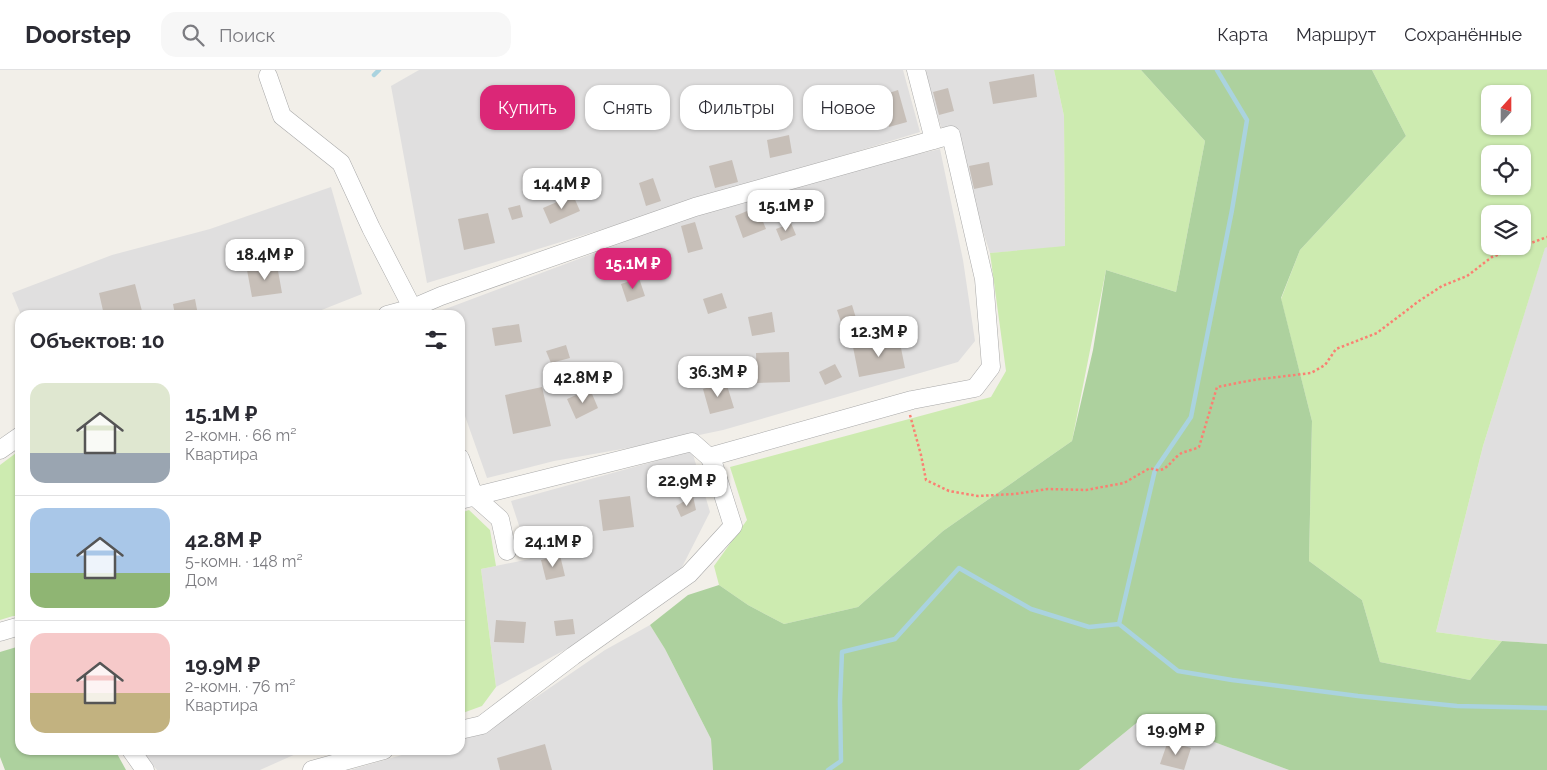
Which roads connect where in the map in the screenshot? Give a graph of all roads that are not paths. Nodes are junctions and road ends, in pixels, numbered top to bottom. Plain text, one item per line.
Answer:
1 (916, 70) edge
2 (268, 76) dead end
3 (934, 140) junction
4 (413, 310) edge
5 (417, 310) edge
6 (15, 440) edge
7 (0, 450) edge
8 (709, 456) junction
9 (467, 498) edge
10 (507, 551) dead end
11 (15, 628) edge
12 (0, 632) edge
13 (465, 729) edge
14 (134, 755) edge
15 (366, 755) edge
16 (145, 770) edge
17 (312, 770) edge

1 - 3 street
2 - 4 street
3 - 5 street
3 - 8 street
6 - 7 street
8 - 9 street
8 - 13 street
9 - 10 street
11 - 12 street
14 - 16 street
15 - 17 street

